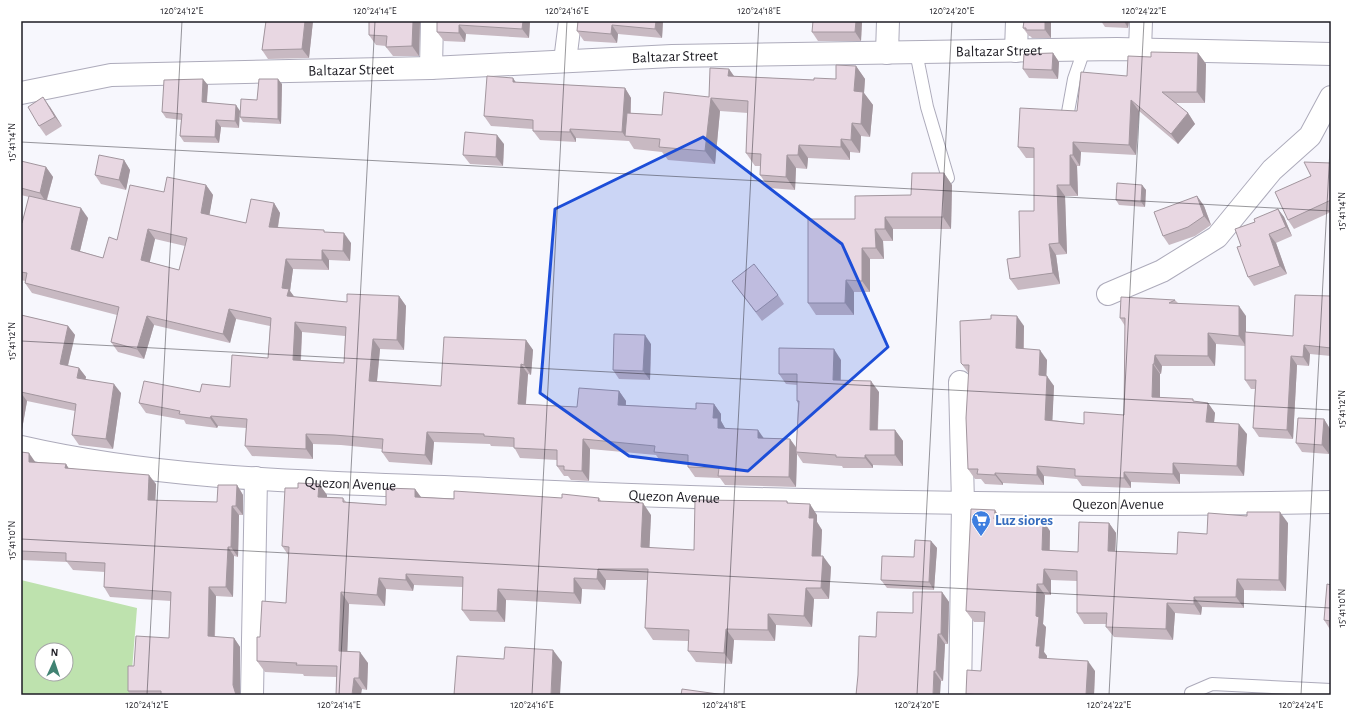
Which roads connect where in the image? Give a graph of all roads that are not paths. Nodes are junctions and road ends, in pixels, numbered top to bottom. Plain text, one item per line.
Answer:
1 (432, 21) edge
2 (570, 21) edge
3 (888, 21) edge
4 (1017, 21) edge
5 (1141, 21) edge
6 (1084, 50) junction
7 (1140, 50) junction
8 (1016, 51) junction
9 (916, 52) junction
10 (887, 53) junction
11 (1331, 54) edge
12 (564, 61) junction
13 (432, 68) junction
14 (21, 93) edge
15 (1331, 97) edge
16 (1068, 112) edge
17 (948, 178) dead end
18 (1108, 294) dead end
19 (960, 382) dead end
20 (21, 447) edge
21 (256, 478) junction
22 (1331, 502) edge
23 (963, 504) junction
24 (1331, 690) edge
25 (252, 695) edge
26 (960, 695) edge
27 (1191, 695) edge

1 - 13 street
2 - 12 street
3 - 10 street
4 - 8 street
5 - 7 street
6 - 7 street, Baltazar Street
6 - 8 street, Baltazar Street
6 - 16 lane
7 - 11 street, Baltazar Street
8 - 9 street, Baltazar Street
9 - 10 street, Baltazar Street
9 - 17 lane
10 - 12 street, Baltazar Street
12 - 13 street, Baltazar Street
13 - 14 street, Baltazar Street
15 - 18 street
19 - 23 street
20 - 21 street, Quezon Avenue
21 - 23 street, Quezon Avenue
21 - 25 street
22 - 23 street, Quezon Avenue
23 - 26 street
24 - 27 lane

